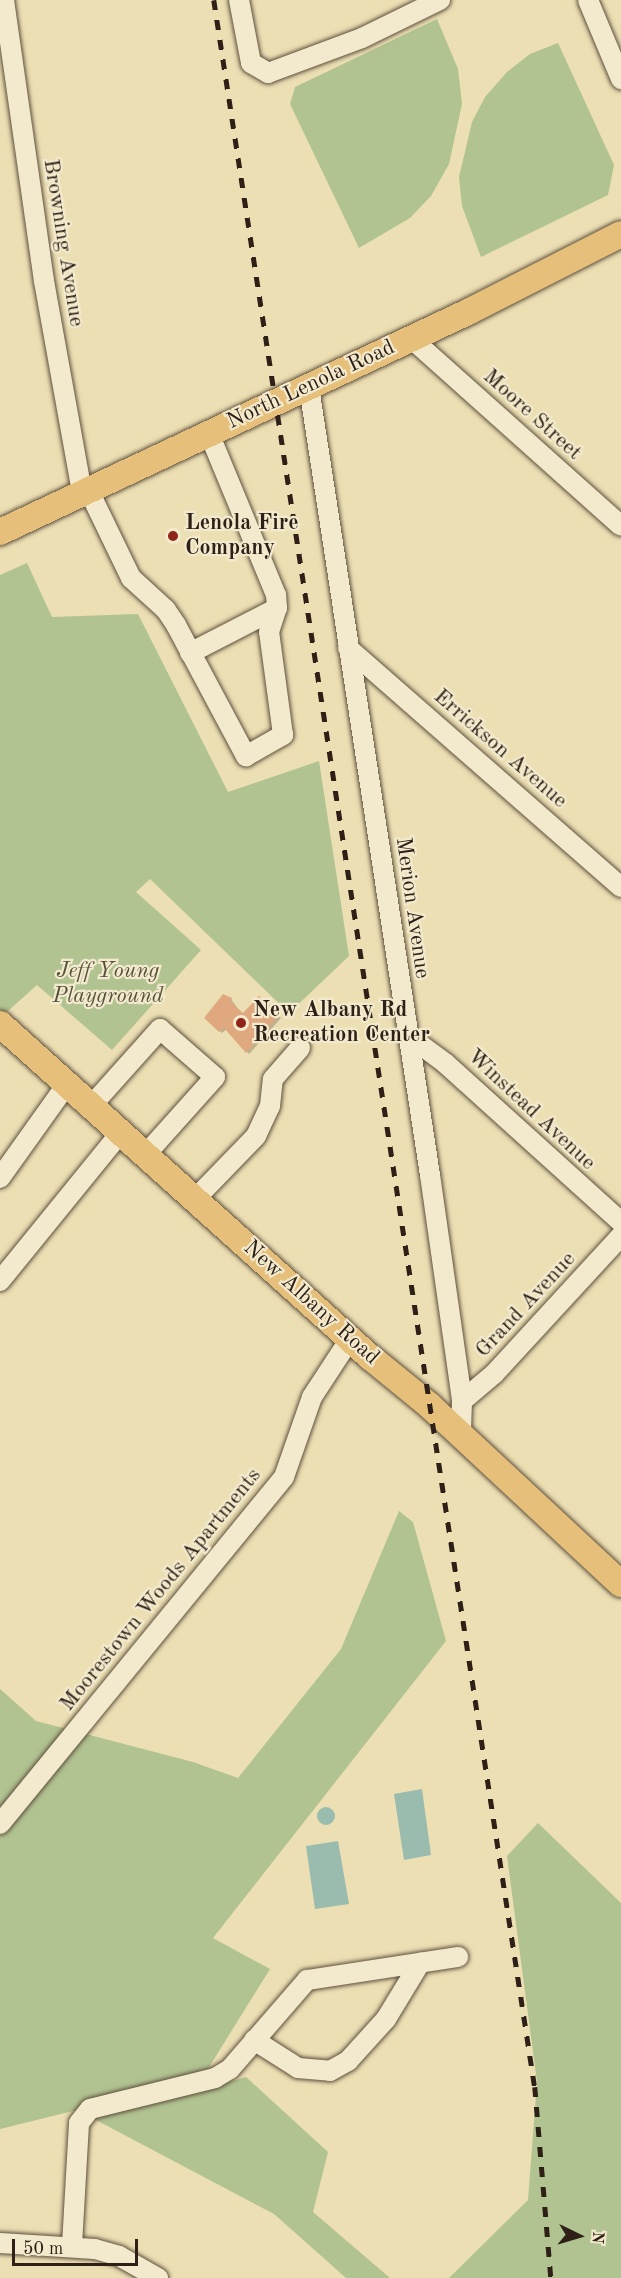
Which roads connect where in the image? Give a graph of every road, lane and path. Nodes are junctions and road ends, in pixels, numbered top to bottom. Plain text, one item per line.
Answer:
1 (4, 0) edge
2 (239, 0) edge
3 (440, 0) edge
4 (588, 0) edge
5 (621, 79) edge
6 (621, 234) edge
7 (412, 339) junction
8 (309, 387) junction
9 (209, 433) junction
10 (85, 491) junction
11 (621, 526) edge
12 (0, 532) edge
13 (277, 608) junction
14 (348, 648) junction
15 (190, 653) junction
16 (621, 887) edge
17 (0, 1024) edge
18 (407, 1035) junction
19 (300, 1048) dead end
20 (67, 1084) junction
21 (92, 1105) junction
22 (123, 1131) junction
23 (147, 1153) junction
24 (0, 1178) edge
25 (196, 1198) junction
26 (621, 1222) edge
27 (621, 1236) edge
28 (0, 1281) edge
29 (350, 1339) junction
30 (462, 1401) junction
31 (461, 1437) junction
32 (621, 1584) edge
33 (0, 1824) edge
34 (458, 1957) dead end
35 (420, 1963) junction
36 (254, 2040) junction
37 (0, 2242) edge
38 (72, 2245) junction
39 (158, 2278) edge

1 - 10 street, Browning Avenue
2 - 3 street
4 - 5 street
6 - 7 main road, North Lenola Road
7 - 8 main road, North Lenola Road
7 - 11 street, Moore Street
8 - 9 main road, North Lenola Road
8 - 14 street, Merion Avenue
9 - 10 main road, North Lenola Road
9 - 13 street
10 - 12 main road, North Lenola Road
10 - 15 street, Browning Avenue
13 - 15 street
13 - 15 street, Browning Avenue
14 - 16 street, Errickson Avenue
14 - 18 street, Merion Avenue
17 - 20 main road, New Albany Road
18 - 26 street, Winstead Avenue
18 - 30 street, Merion Avenue
19 - 25 street
20 - 21 main road, New Albany Road
20 - 24 street
21 - 22 main road, New Albany Road
21 - 23 street
22 - 23 main road, New Albany Road
22 - 28 street
23 - 25 main road, New Albany Road
25 - 29 main road, New Albany Road
27 - 30 street, Grand Avenue
29 - 31 main road, New Albany Road
29 - 33 street, Moorestown Woods Apartments
30 - 31 street, Merion Avenue
31 - 32 main road, New Albany Road
34 - 35 street
35 - 36 street
35 - 36 street
36 - 38 street
37 - 38 street
38 - 39 street

